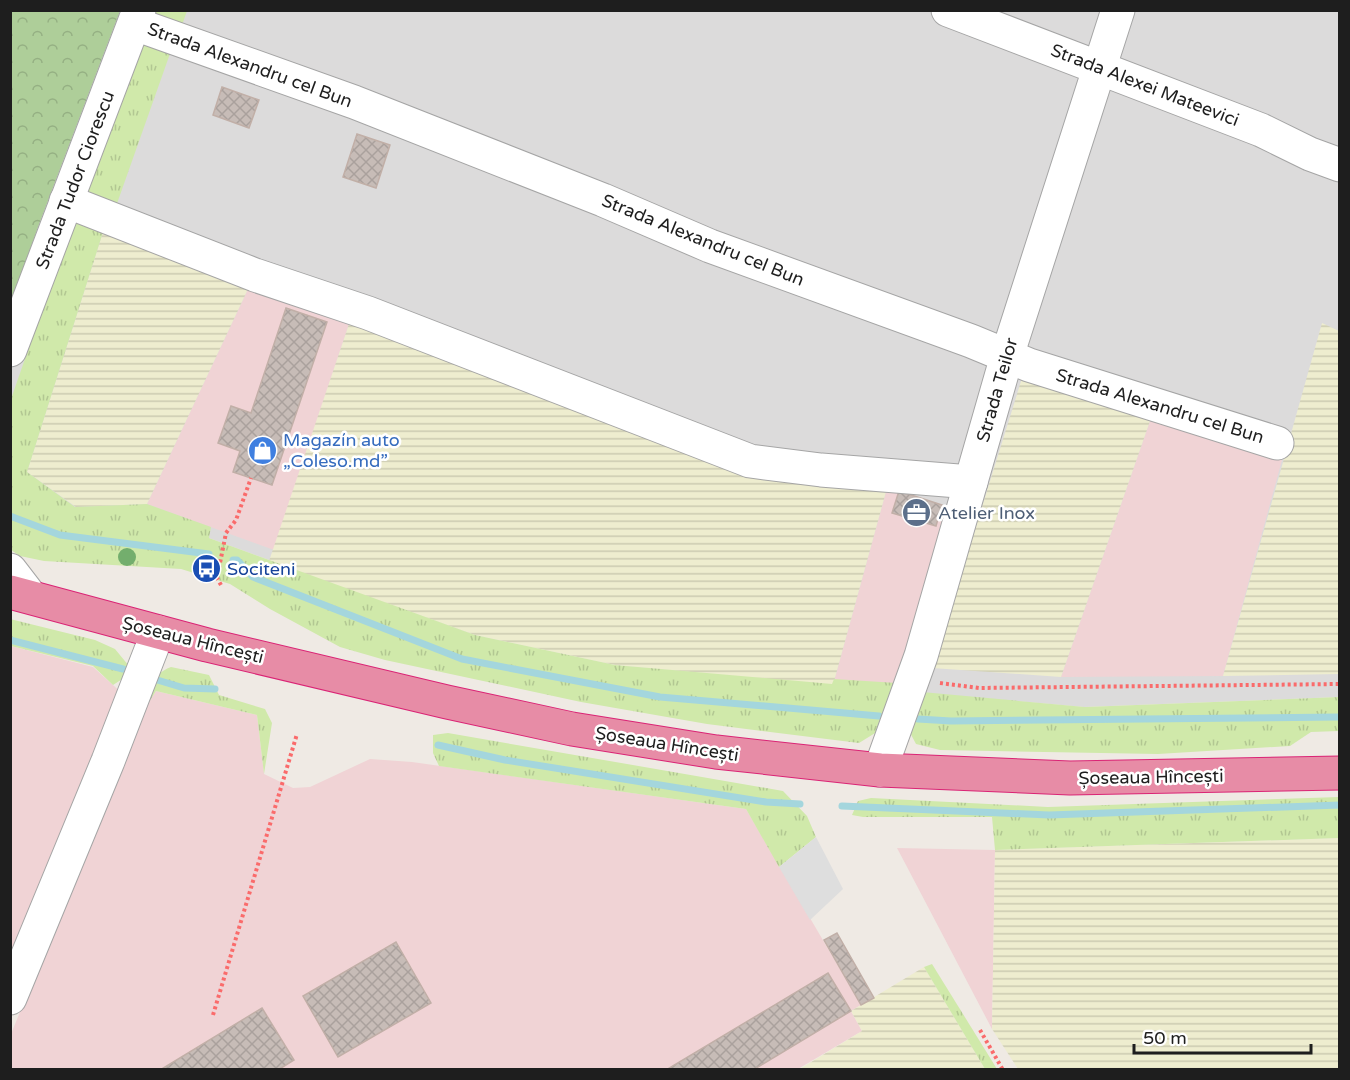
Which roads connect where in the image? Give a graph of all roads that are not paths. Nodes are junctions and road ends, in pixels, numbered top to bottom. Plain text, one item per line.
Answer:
1 (948, 10) edge
2 (1118, 10) edge
3 (137, 17) edge
4 (1099, 67) junction
5 (1340, 165) edge
6 (66, 201) junction
7 (10, 350) edge
8 (1007, 356) junction
9 (1277, 443) dead end
10 (971, 482) junction
11 (10, 570) edge
12 (20, 594) edge
13 (158, 632) junction
14 (880, 770) junction
15 (1340, 773) edge
16 (10, 998) edge

1 - 4 street, Strada Alexei Mateevici
2 - 4 street, Strada Teilor
3 - 6 street, Strada Tudor Ciorescu
3 - 8 street, Strada Alexandru cel Bun
4 - 5 street, Strada Alexei Mateevici
4 - 8 street, Strada Teilor
6 - 7 street, Strada Tudor Ciorescu
6 - 10 street
8 - 9 street, Strada Alexandru cel Bun
8 - 10 street, Strada Teilor
10 - 14 street, Strada Teilor
11 - 12 street
12 - 13 highway, Șoseaua Hîncești
13 - 14 highway, Șoseaua Hîncești
13 - 16 street
14 - 15 highway, Șoseaua Hîncești

